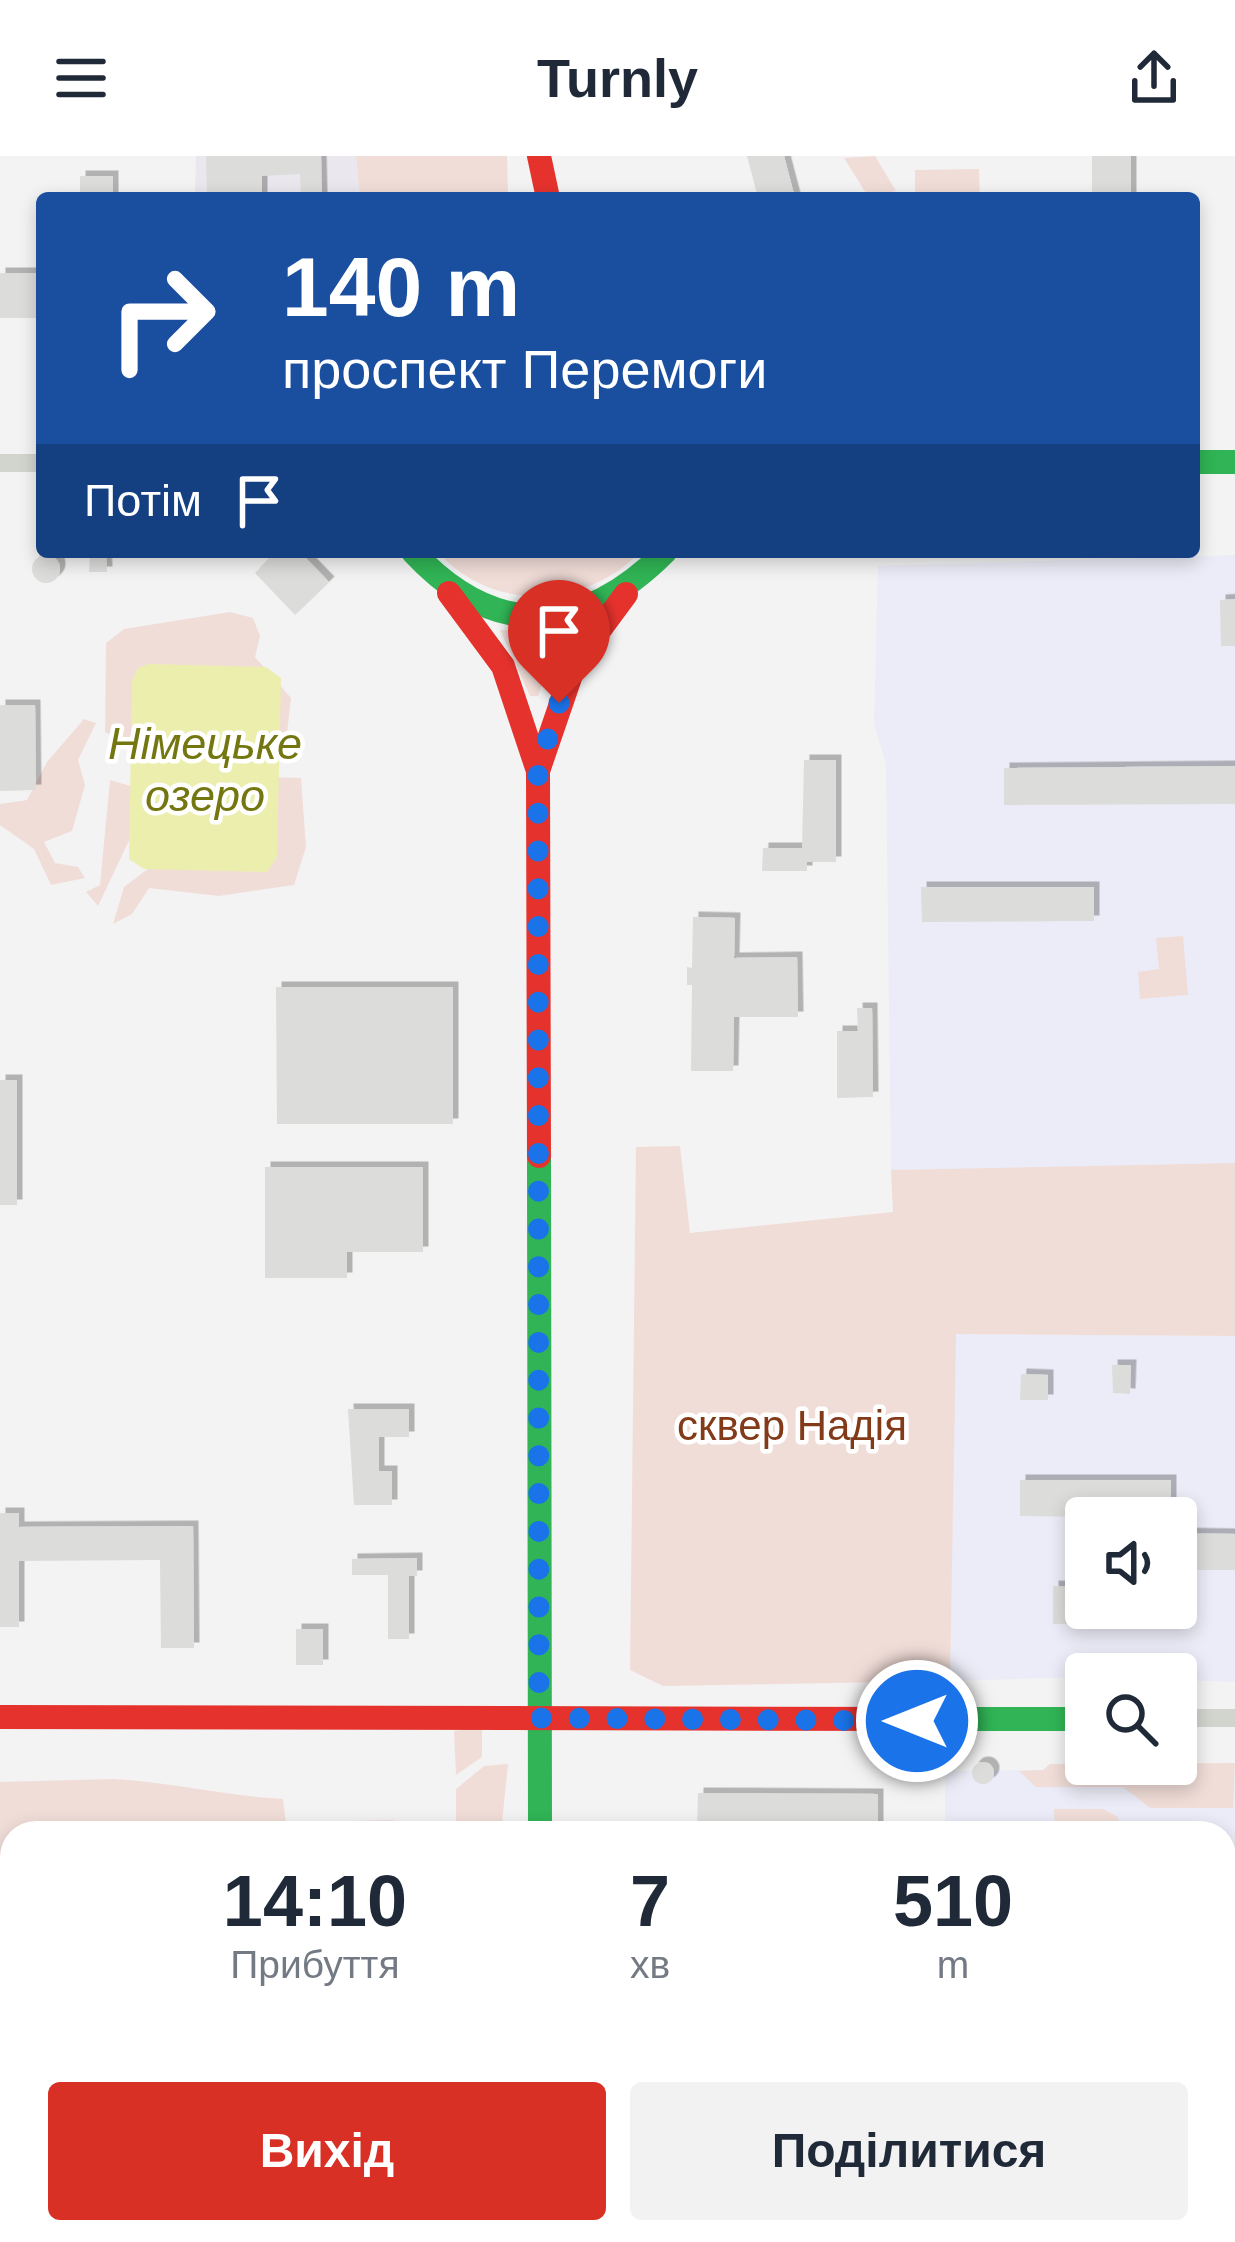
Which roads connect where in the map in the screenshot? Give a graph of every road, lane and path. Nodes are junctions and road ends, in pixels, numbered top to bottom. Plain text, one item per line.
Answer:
1 (1200, 462) edge
2 (1235, 462) edge
3 (0, 463) edge
4 (36, 463) edge
5 (417, 558) edge
6 (659, 558) edge
7 (635, 584) junction
8 (449, 593) junction
9 (538, 770) junction
10 (0, 1717) edge
11 (539, 1718) junction
12 (1197, 1718) edge
13 (1235, 1718) edge
14 (1065, 1719) edge
15 (540, 1821) edge

1 - 2 main road
3 - 4 street
5 - 8 main road
6 - 7 main road
7 - 8 main road
7 - 9 main road
8 - 9 main road
9 - 11 main road
10 - 11 main road
11 - 14 main road
11 - 15 main road
12 - 13 street

